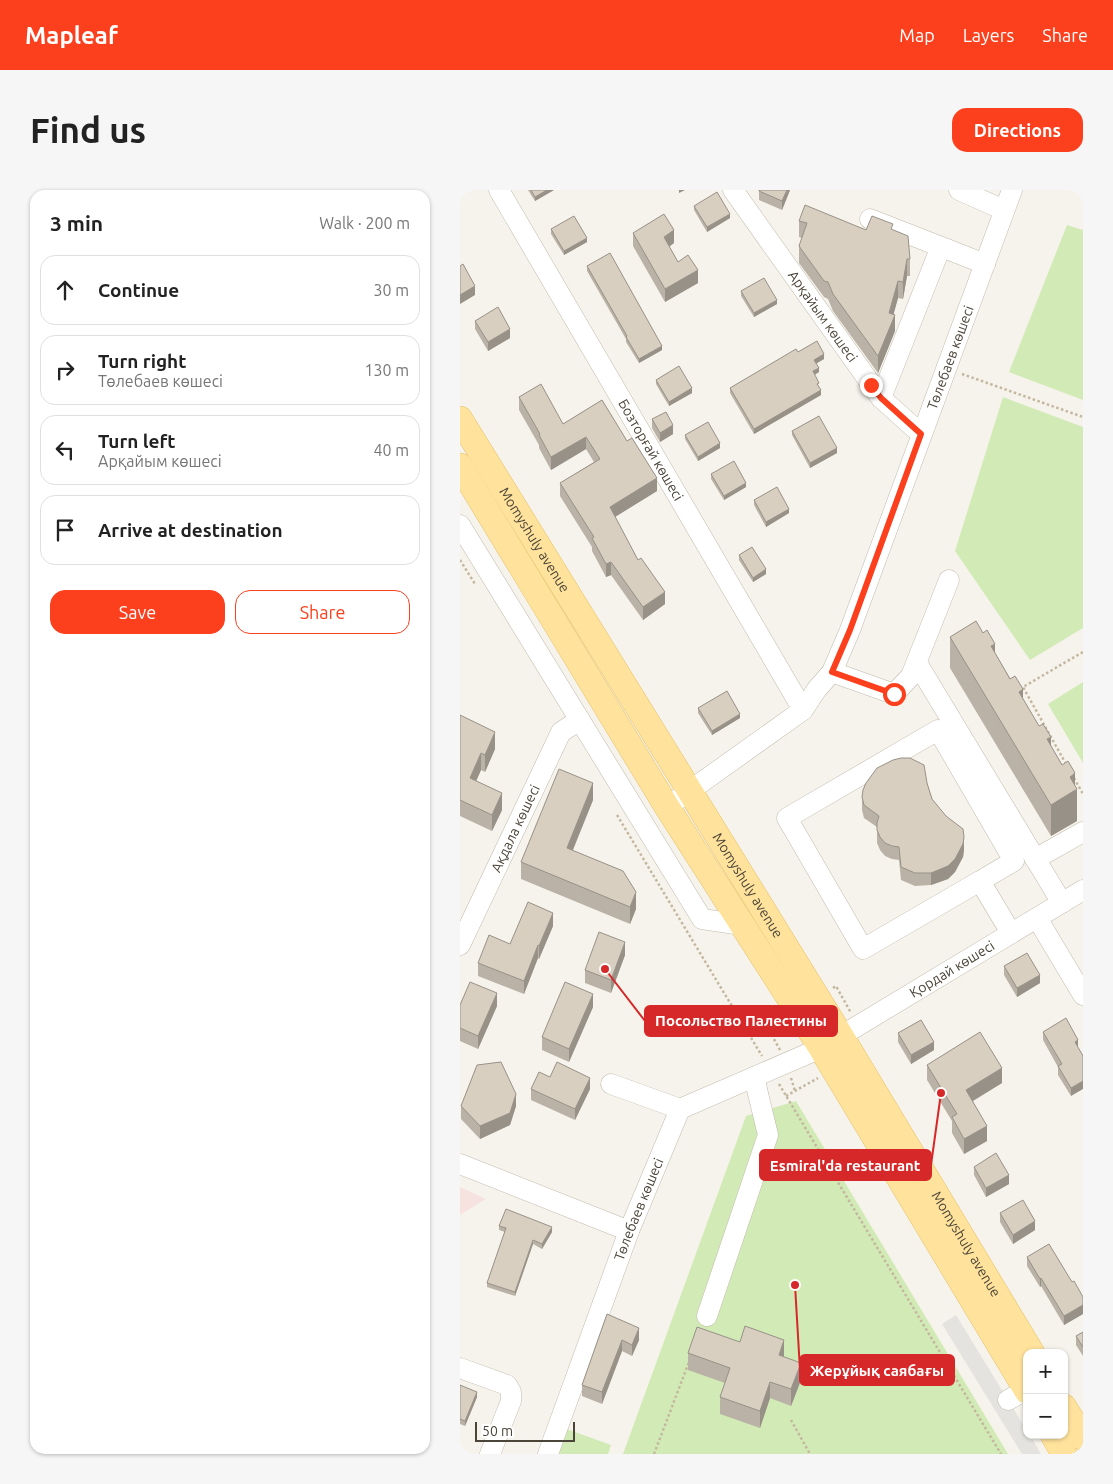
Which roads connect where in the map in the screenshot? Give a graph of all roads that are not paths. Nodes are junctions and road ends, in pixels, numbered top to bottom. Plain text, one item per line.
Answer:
1 (498, 190) edge
2 (734, 190) edge
3 (959, 190) edge
4 (1012, 190) edge
5 (1004, 210) junction
6 (870, 219) edge
7 (947, 249) junction
8 (985, 264) junction
9 (881, 398) junction
10 (460, 420) edge
11 (921, 434) junction
12 (460, 466) edge
13 (460, 525) edge
14 (949, 580) dead end
15 (917, 663) junction
16 (832, 672) junction
17 (803, 710) junction
18 (580, 720) junction
19 (690, 792) junction
20 (667, 807) junction
21 (1083, 832) edge
22 (1035, 859) junction
23 (980, 881) junction
24 (1083, 890) edge
25 (1062, 903) junction
26 (1037, 918) junction
27 (742, 925) junction
28 (1011, 933) junction
29 (460, 945) edge
30 (1083, 995) edge
31 (831, 1042) junction
32 (762, 1074) junction
33 (610, 1084) dead end
34 (680, 1110) junction
35 (460, 1164) edge
36 (629, 1231) junction
37 (707, 1316) dead end
38 (1029, 1349) edge
39 (460, 1368) edge
40 (1020, 1394) edge
41 (1068, 1413) edge
42 (1083, 1438) edge
43 (1055, 1439) edge
44 (490, 1454) edge
45 (548, 1454) edge
46 (1064, 1454) edge

1 - 17 street, Бозторғай көшесі
2 - 9 street, Арқайым көшесі
3 - 5 street
4 - 5 street, Төлебаев көшесі
5 - 8 street, Төлебаев көшесі
6 - 7 street
7 - 8 street
7 - 9 street
8 - 11 street, Төлебаев көшесі
9 - 11 street, Арқайым көшесі
10 - 19 main road, Momyshuly avenue
11 - 16 street, Төлебаев көшесі
12 - 20 main road, Momyshuly avenue
13 - 18 street
14 - 15 street
15 - 16 street
15 - 22 street
16 - 17 street, Төлебаев көшесі
17 - 19 street
18 - 27 street
18 - 29 street, Ақдала көшесі
19 - 20 street
19 - 31 main road, Momyshuly avenue
20 - 27 main road, Momyshuly avenue
21 - 22 street
22 - 25 street
23 - 23 street
23 - 28 street
24 - 25 street, Қордай көшесі
25 - 26 street, Қордай көшесі
26 - 28 street, Қордай көшесі
26 - 30 street
27 - 31 main road, Momyshuly avenue
28 - 31 street, Қордай көшесі
31 - 32 street
31 - 38 main road, Momyshuly avenue
31 - 40 main road, Momyshuly avenue
32 - 34 street
32 - 37 street
33 - 34 street
34 - 36 street, Төлебаев көшесі
35 - 36 street
36 - 45 street, Төлебаев көшесі
39 - 44 street
41 - 42 main road
43 - 46 main road

